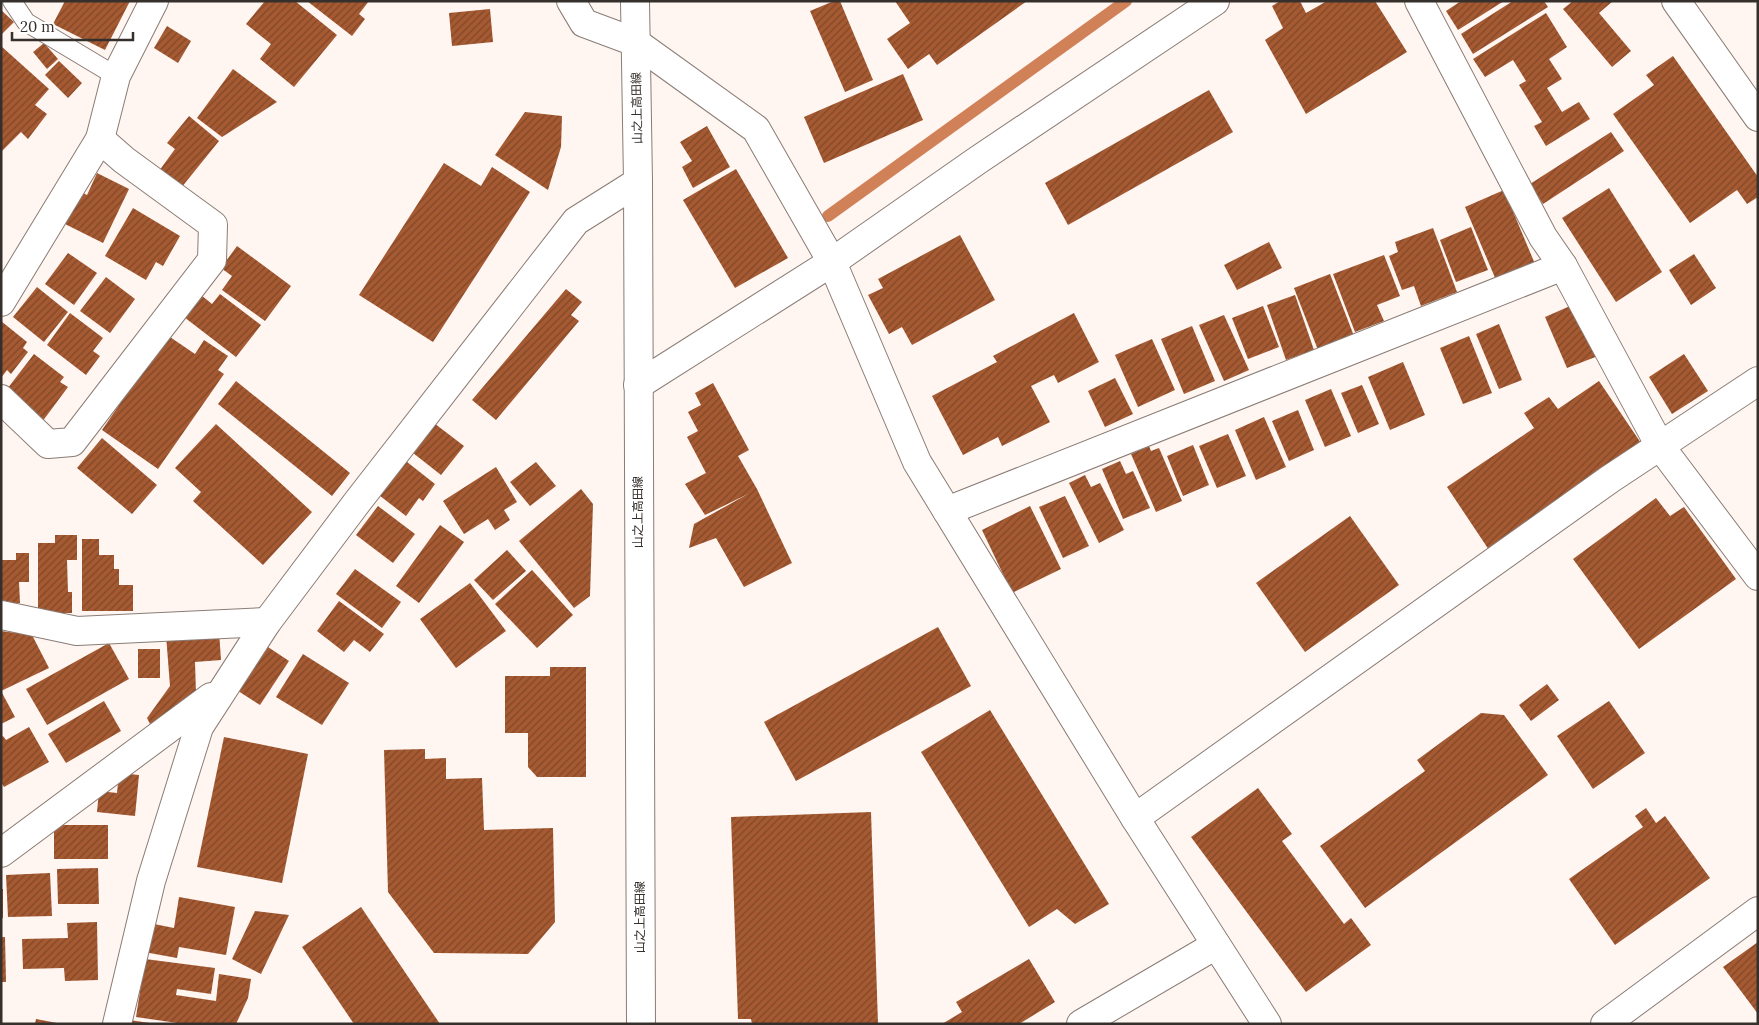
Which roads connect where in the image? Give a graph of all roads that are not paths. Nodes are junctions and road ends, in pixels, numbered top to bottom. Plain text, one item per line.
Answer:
1 (12, 1) edge
2 (154, 1) edge
3 (571, 1) edge
4 (635, 1) edge
5 (1215, 1) edge
6 (1419, 1) edge
7 (1676, 1) edge
8 (635, 42) junction
9 (116, 76) junction
10 (1758, 117) edge
11 (100, 138) junction
12 (638, 182) junction
13 (832, 262) junction
14 (1563, 266) junction
15 (1, 302) edge
16 (1758, 382) edge
17 (638, 385) junction
18 (1, 399) edge
19 (1660, 446) junction
20 (947, 511) junction
21 (1758, 576) edge
22 (1, 615) edge
23 (267, 622) junction
24 (224, 687) junction
25 (1135, 818) junction
26 (1, 853) edge
27 (1758, 911) edge
28 (1216, 945) junction
29 (117, 1024) edge
30 (641, 1024) edge
31 (1081, 1024) edge
32 (1267, 1024) edge
33 (1606, 1024) edge

1 - 9 lane
2 - 9 street
3 - 8 street
4 - 8 street, 山之上高田線
5 - 13 street
6 - 14 street
7 - 10 street
8 - 12 street, 山之上高田線
8 - 13 street
9 - 11 street
11 - 15 street
11 - 18 street
12 - 17 street, 山之上高田線
12 - 23 street
13 - 17 street
13 - 20 street
14 - 19 street
14 - 20 street
16 - 19 street
17 - 30 street, 山之上高田線
19 - 21 street
19 - 25 street
20 - 25 street
22 - 23 street
23 - 24 street
24 - 26 street
24 - 29 street
25 - 28 street
27 - 33 street
28 - 31 street
28 - 32 street

